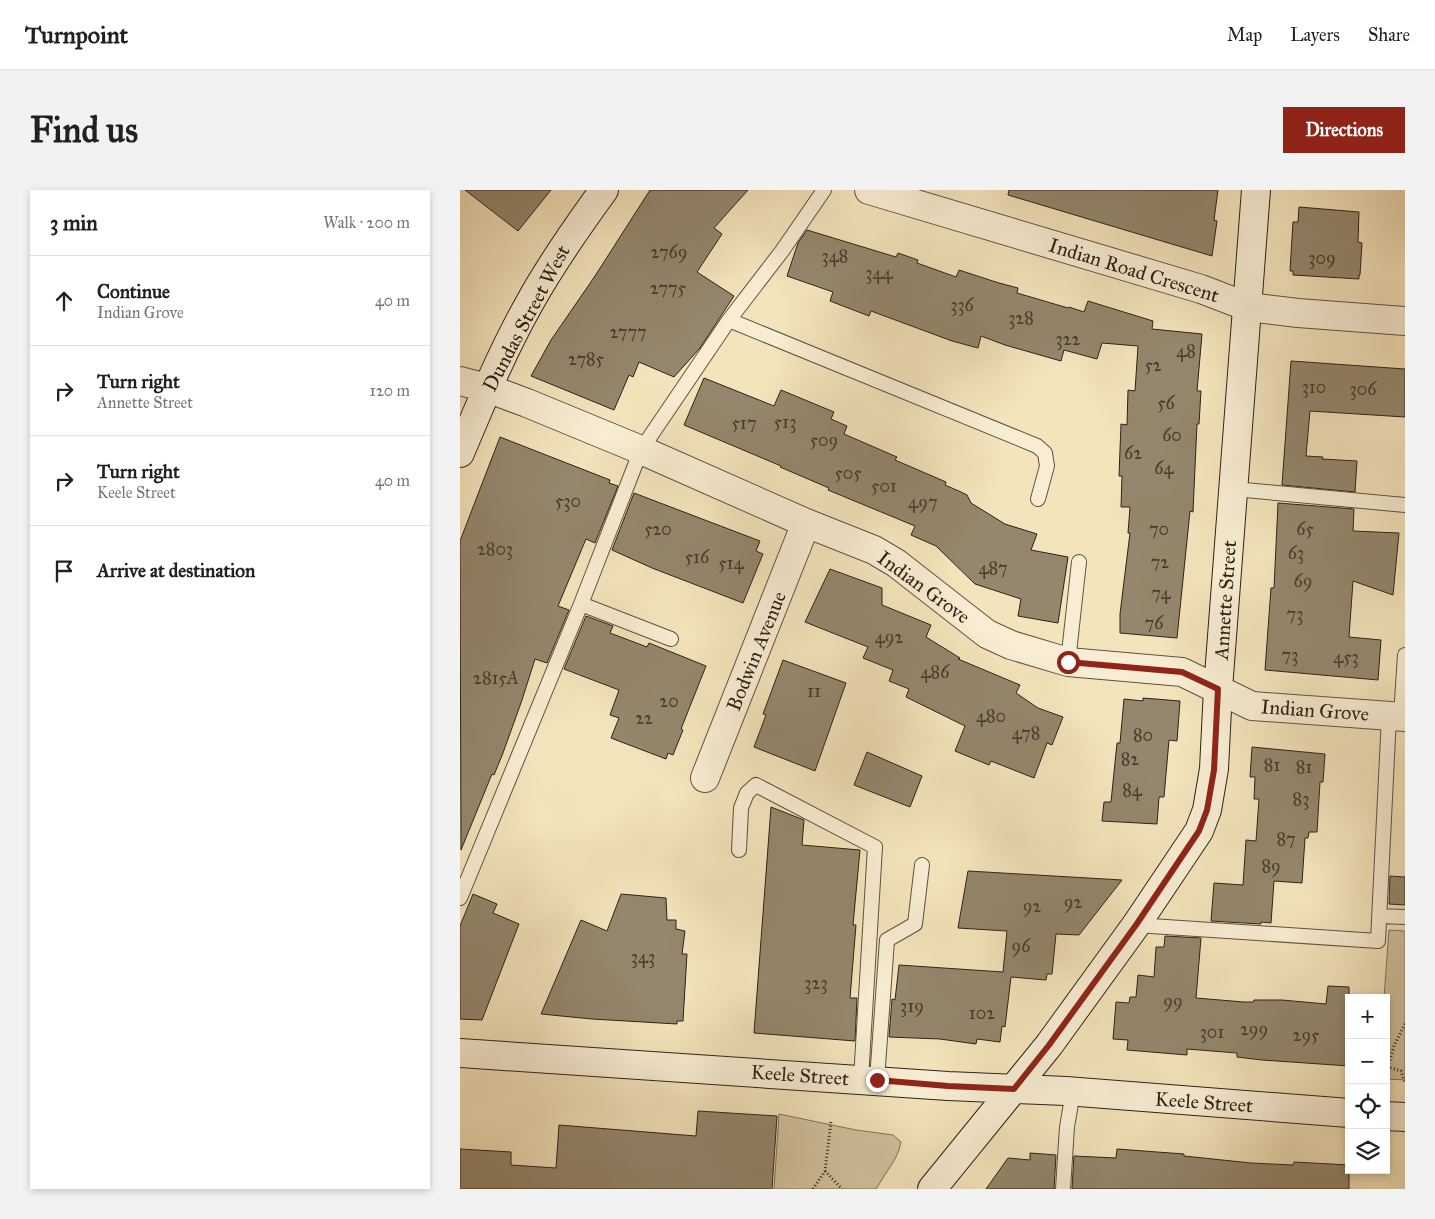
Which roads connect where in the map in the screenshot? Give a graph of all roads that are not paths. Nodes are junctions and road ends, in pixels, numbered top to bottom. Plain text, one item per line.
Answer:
1 (604, 190) edge
2 (824, 190) edge
3 (870, 190) edge
4 (1256, 190) edge
5 (1248, 307) junction
6 (729, 320) junction
7 (1405, 321) edge
8 (460, 381) edge
9 (487, 388) junction
10 (641, 450) junction
11 (460, 453) edge
12 (1234, 489) junction
13 (1038, 499) dead end
14 (1405, 505) edge
15 (806, 523) junction
16 (1079, 562) dead end
17 (582, 604) junction
18 (671, 639) dead end
19 (1405, 655) edge
20 (1068, 662) junction
21 (1218, 689) junction
22 (1398, 716) edge
23 (706, 778) dead end
24 (739, 850) dead end
25 (922, 865) dead end
26 (460, 898) edge
27 (1380, 916) junction
28 (1405, 917) edge
29 (1136, 925) junction
30 (460, 1053) edge
31 (869, 1080) junction
32 (1014, 1089) junction
33 (1073, 1092) junction
34 (1345, 1113) edge
35 (1390, 1116) edge
36 (1405, 1117) edge
37 (932, 1189) edge
38 (1063, 1189) edge

1 - 9 street, Dundas Street West
2 - 6 lane
3 - 5 street, Indian Road Crescent
4 - 5 street, Annette Street
5 - 7 street, Indian Road Crescent
5 - 12 street, Annette Street
6 - 10 lane
6 - 13 lane
8 - 9 street, Indian Grove
9 - 10 street, Indian Grove
9 - 11 street, Dundas Street West
10 - 15 street, Indian Grove
10 - 17 lane
12 - 14 lane
12 - 21 street, Annette Street
15 - 20 street, Indian Grove
15 - 23 street, Bodwin Avenue
16 - 20 lane
17 - 18 lane
17 - 26 lane
19 - 22 lane
20 - 21 street, Indian Grove
21 - 22 street, Indian Grove
21 - 29 street, Annette Street
22 - 27 lane
24 - 31 lane
25 - 31 lane
27 - 28 lane
27 - 29 lane
29 - 32 street, Annette Street
30 - 31 street, Keele Street
31 - 32 street, Keele Street
32 - 33 street, Keele Street
32 - 37 street, Annette Street
33 - 34 street, Keele Street
33 - 38 lane
35 - 36 street

